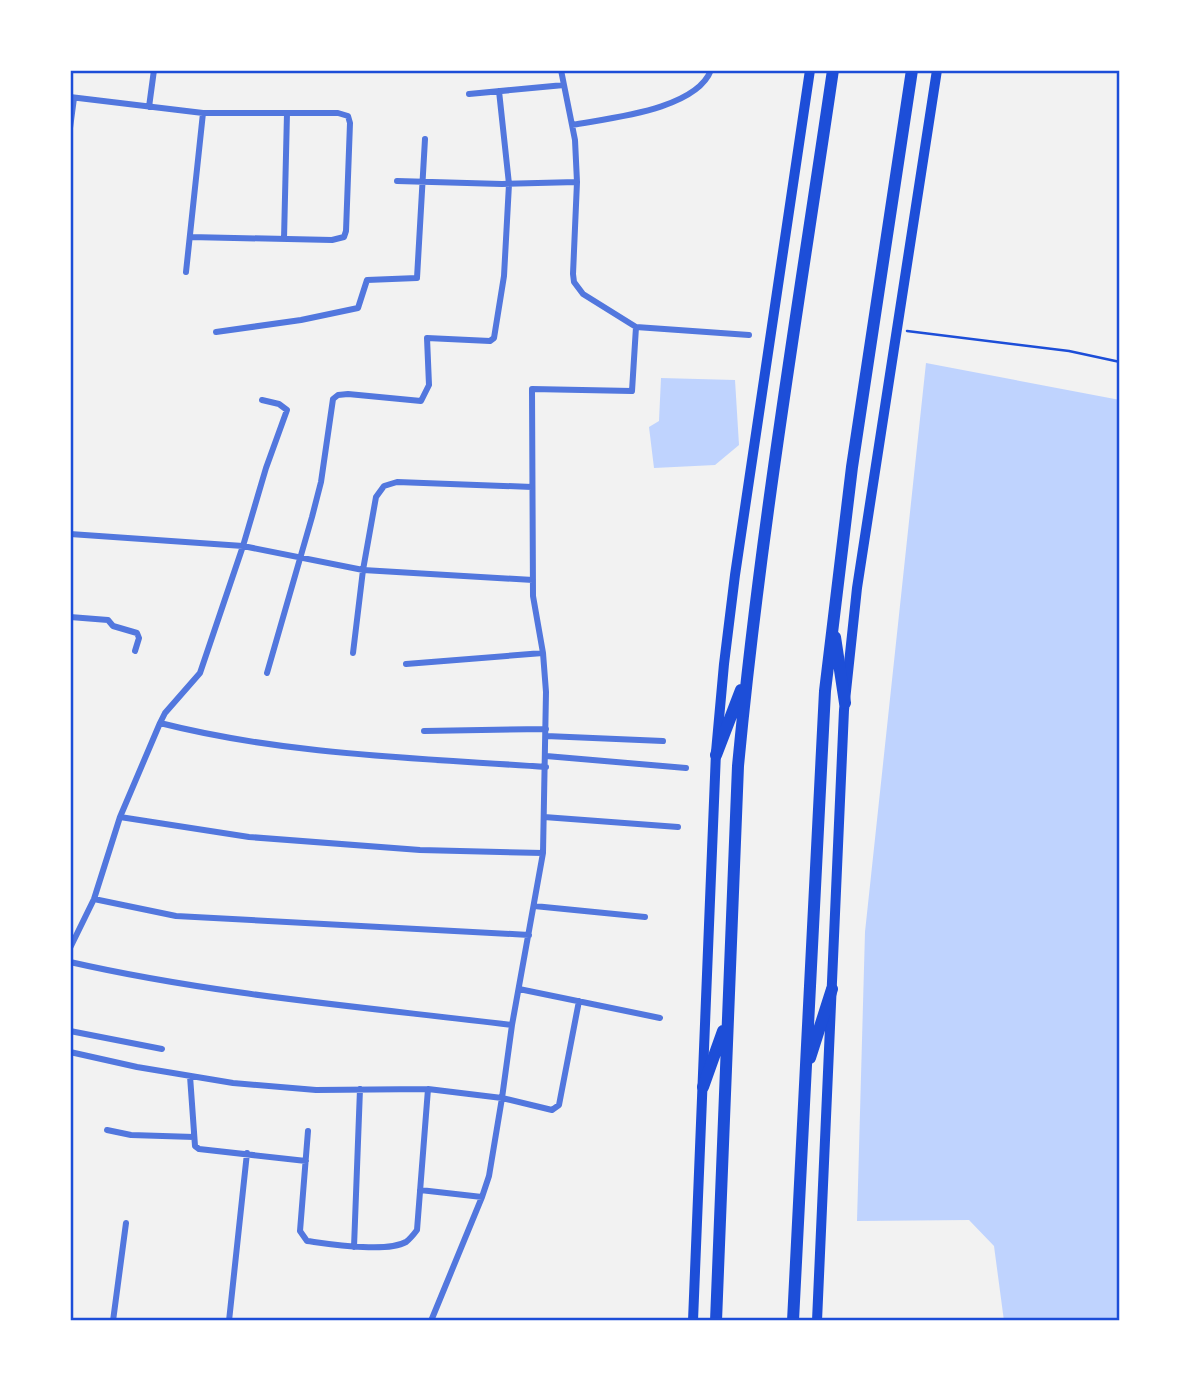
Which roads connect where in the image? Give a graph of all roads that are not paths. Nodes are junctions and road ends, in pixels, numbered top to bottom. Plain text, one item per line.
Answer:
1 (154, 70) edge
2 (561, 70) edge
3 (711, 70) edge
4 (810, 70) edge
5 (833, 70) edge
6 (912, 70) edge
7 (937, 70) edge
8 (564, 85) junction
9 (499, 91) junction
10 (469, 94) dead end
11 (72, 98) edge
12 (149, 107) junction
13 (203, 113) junction
14 (287, 113) junction
15 (572, 125) junction
16 (70, 128) edge
17 (425, 139) dead end
18 (397, 181) dead end
19 (421, 181) junction
20 (577, 182) junction
21 (509, 184) junction
22 (190, 237) junction
23 (284, 239) junction
24 (187, 272) dead end
25 (636, 327) junction
26 (216, 332) dead end
27 (749, 335) dead end
28 (262, 400) dead end
29 (532, 487) junction
30 (70, 534) edge
31 (243, 546) junction
32 (300, 556) junction
33 (363, 570) junction
34 (533, 580) junction
35 (70, 617) edge
36 (832, 620) junction
37 (135, 651) dead end
38 (354, 653) dead end
39 (543, 653) junction
40 (406, 664) dead end
41 (267, 673) dead end
42 (747, 673) junction
43 (845, 703) junction
44 (160, 723) junction
45 (424, 731) dead end
46 (546, 732) junction
47 (663, 741) dead end
48 (716, 755) junction
49 (546, 756) junction
50 (546, 767) junction
51 (686, 768) dead end
52 (120, 817) junction
53 (544, 817) junction
54 (678, 827) dead end
55 (543, 853) junction
56 (94, 899) junction
57 (534, 906) junction
58 (645, 917) dead end
59 (529, 935) junction
60 (70, 948) edge
61 (70, 962) edge
62 (519, 989) junction
63 (832, 989) junction
64 (579, 1002) junction
65 (727, 1017) junction
66 (660, 1018) dead end
67 (512, 1025) junction
68 (70, 1031) edge
69 (162, 1049) dead end
70 (70, 1052) edge
71 (190, 1076) junction
72 (804, 1076) junction
73 (703, 1087) junction
74 (360, 1089) junction
75 (428, 1089) junction
76 (502, 1098) junction
77 (107, 1130) dead end
78 (308, 1131) dead end
79 (194, 1137) junction
80 (247, 1153) junction
81 (306, 1161) junction
82 (420, 1190) junction
83 (482, 1197) junction
84 (126, 1223) dead end
85 (354, 1247) junction
86 (113, 1321) edge
87 (229, 1321) edge
88 (431, 1321) edge
89 (693, 1321) edge
90 (716, 1321) edge
91 (793, 1321) edge
92 (817, 1321) edge

1 - 12 street
2 - 8 street
3 - 15 street
4 - 48 main road
5 - 42 highway
6 - 36 highway
7 - 43 main road
8 - 9 street
8 - 15 street
9 - 10 street
9 - 21 street
11 - 12 street
11 - 16 street
12 - 13 street
13 - 14 street
13 - 22 street
14 - 23 street
14 - 23 street
15 - 20 street
17 - 19 street
18 - 19 street
19 - 21 street
19 - 26 street
20 - 21 street
20 - 25 street
21 - 32 street
22 - 23 street
22 - 24 street
25 - 27 street
25 - 29 street
28 - 31 street
29 - 33 street
29 - 34 street
30 - 31 street
31 - 32 street
31 - 44 street
32 - 33 street
32 - 41 street
33 - 34 street
33 - 38 street
34 - 39 street
35 - 37 street
36 - 43 highway
36 - 72 highway
39 - 40 street
39 - 46 street
42 - 48 highway
42 - 65 highway
43 - 63 main road
44 - 50 street
44 - 52 street
45 - 46 street
46 - 47 street
46 - 49 street
48 - 73 main road
49 - 50 street
49 - 51 street
50 - 53 street
52 - 55 street
52 - 56 street
53 - 54 street
53 - 55 street
55 - 57 street
56 - 59 street
56 - 60 street
57 - 58 street
57 - 59 street
59 - 62 street
61 - 67 street
62 - 64 street
62 - 67 street
63 - 72 highway
63 - 92 main road
64 - 66 street
64 - 76 street
65 - 73 highway
65 - 90 highway
67 - 76 street
68 - 69 street
70 - 71 street
71 - 74 street
71 - 79 street
72 - 91 highway
73 - 89 main road
74 - 75 street
74 - 85 street
75 - 76 street
75 - 82 street
76 - 83 street
77 - 79 street
78 - 81 street
79 - 80 street
80 - 81 street
80 - 87 street
81 - 85 street
82 - 83 street
82 - 85 street
83 - 88 street
84 - 86 street

